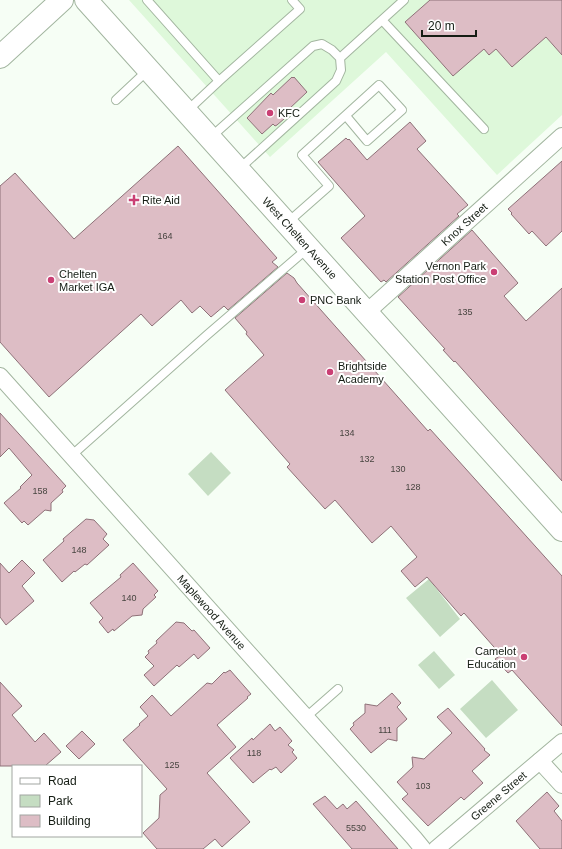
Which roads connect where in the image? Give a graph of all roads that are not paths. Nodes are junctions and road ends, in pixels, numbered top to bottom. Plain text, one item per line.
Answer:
1 (62, 0) edge
2 (86, 0) edge
3 (147, 0) edge
4 (292, 0) edge
5 (404, 0) edge
6 (382, 20) junction
7 (0, 57) edge
8 (340, 58) junction
9 (149, 70) junction
10 (219, 81) junction
11 (116, 100) dead end
12 (186, 111) junction
13 (346, 116) junction
14 (484, 129) dead end
15 (562, 136) edge
16 (210, 138) junction
17 (239, 170) junction
18 (287, 223) junction
19 (308, 247) junction
20 (367, 312) junction
21 (0, 376) edge
22 (71, 456) junction
23 (562, 530) edge
24 (338, 689) dead end
25 (305, 718) junction
26 (562, 742) edge
27 (540, 761) junction
28 (562, 785) edge
29 (423, 849) edge
30 (436, 849) edge

1 - 7 street
2 - 9 street, West Chelten Avenue
3 - 10 lane
4 - 10 lane
5 - 6 lane
6 - 8 lane
6 - 14 lane
8 - 16 lane
8 - 17 lane
9 - 11 lane
9 - 12 street, West Chelten Avenue
10 - 12 lane
12 - 16 street, West Chelten Avenue
13 - 13 lane
13 - 18 lane
15 - 20 street, Knox Street
16 - 17 street, West Chelten Avenue
17 - 18 street, West Chelten Avenue
18 - 19 street, West Chelten Avenue
19 - 20 street, West Chelten Avenue
19 - 22 lane
20 - 23 street, West Chelten Avenue
21 - 22 street, Maplewood Avenue
22 - 25 street, Maplewood Avenue
24 - 25 lane
25 - 29 street, Maplewood Avenue
26 - 27 street, Greene Street
27 - 28 street
27 - 30 street, Greene Street

